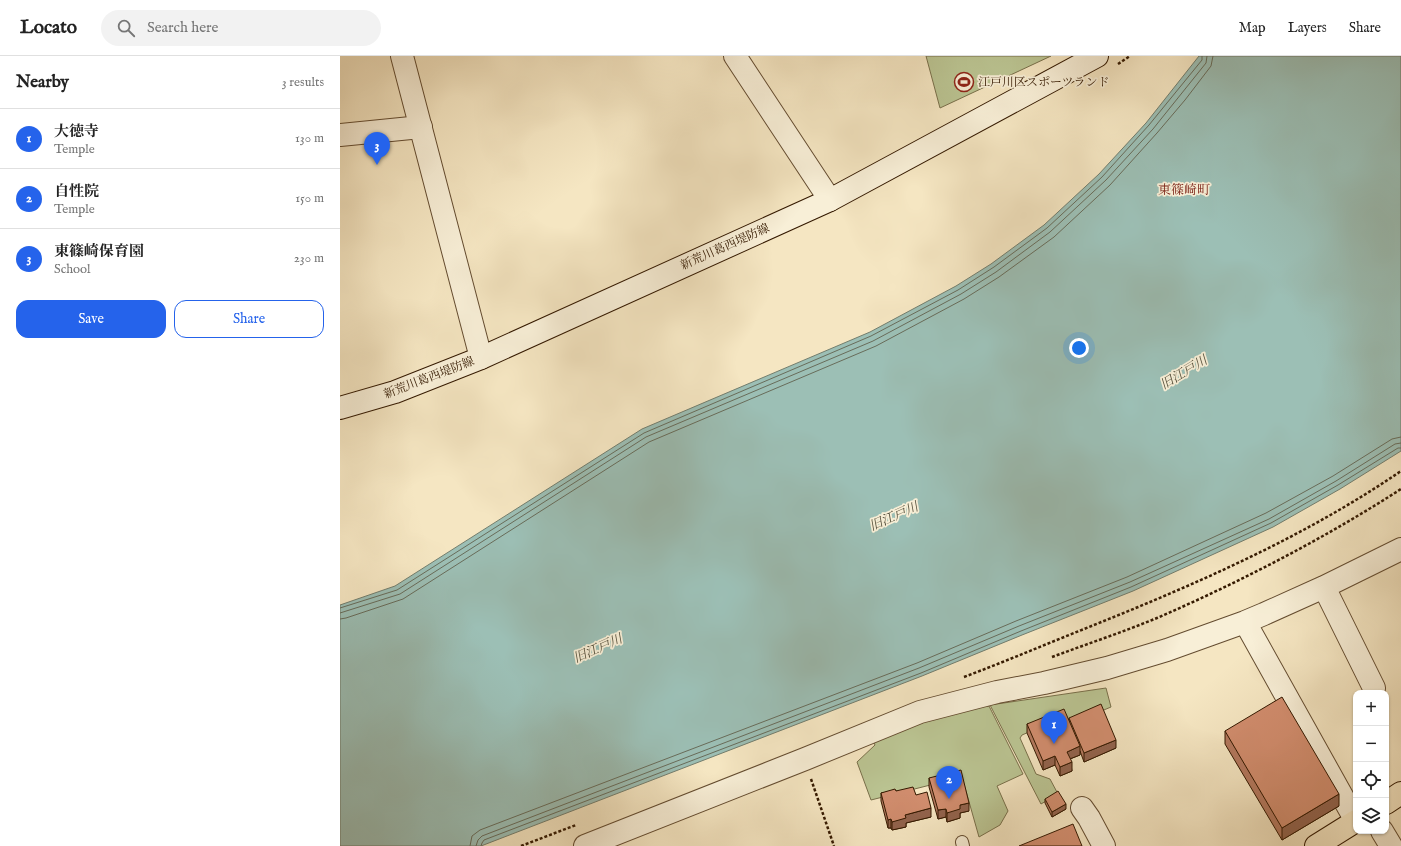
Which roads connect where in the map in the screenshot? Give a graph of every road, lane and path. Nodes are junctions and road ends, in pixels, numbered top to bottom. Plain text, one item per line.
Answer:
1 (402, 56) edge
2 (735, 56) edge
3 (1097, 56) edge
4 (422, 126) junction
5 (340, 135) edge
6 (830, 200) junction
7 (481, 358) junction
8 (340, 408) edge
9 (1401, 471) edge
10 (1401, 489) edge
11 (1401, 548) edge
12 (1324, 587) junction
13 (1245, 622) junction
14 (1045, 660) dead end
15 (960, 678) dead end
16 (1374, 688) dead end
17 (805, 759) junction
18 (1401, 793) edge
19 (1389, 801) edge
20 (1082, 808) dead end
21 (1353, 816) edge
22 (580, 823) dead end
23 (1353, 823) edge
24 (1384, 834) edge
25 (521, 846) edge
26 (585, 846) edge
27 (834, 846) edge
28 (1104, 846) edge
29 (1316, 846) edge
30 (1391, 846) edge

1 - 4 street
2 - 6 street
3 - 6 street, 新荒川葛西堤防線
4 - 5 street
4 - 7 street
6 - 7 street, 新荒川葛西堤防線
7 - 8 street, 新荒川葛西堤防線
9 - 15 path
10 - 14 path
11 - 12 street
12 - 13 street
12 - 16 street
13 - 17 street
13 - 21 street
17 - 26 street
17 - 27 path
18 - 19 main road
20 - 28 street
22 - 25 path
23 - 29 main road
24 - 30 street

